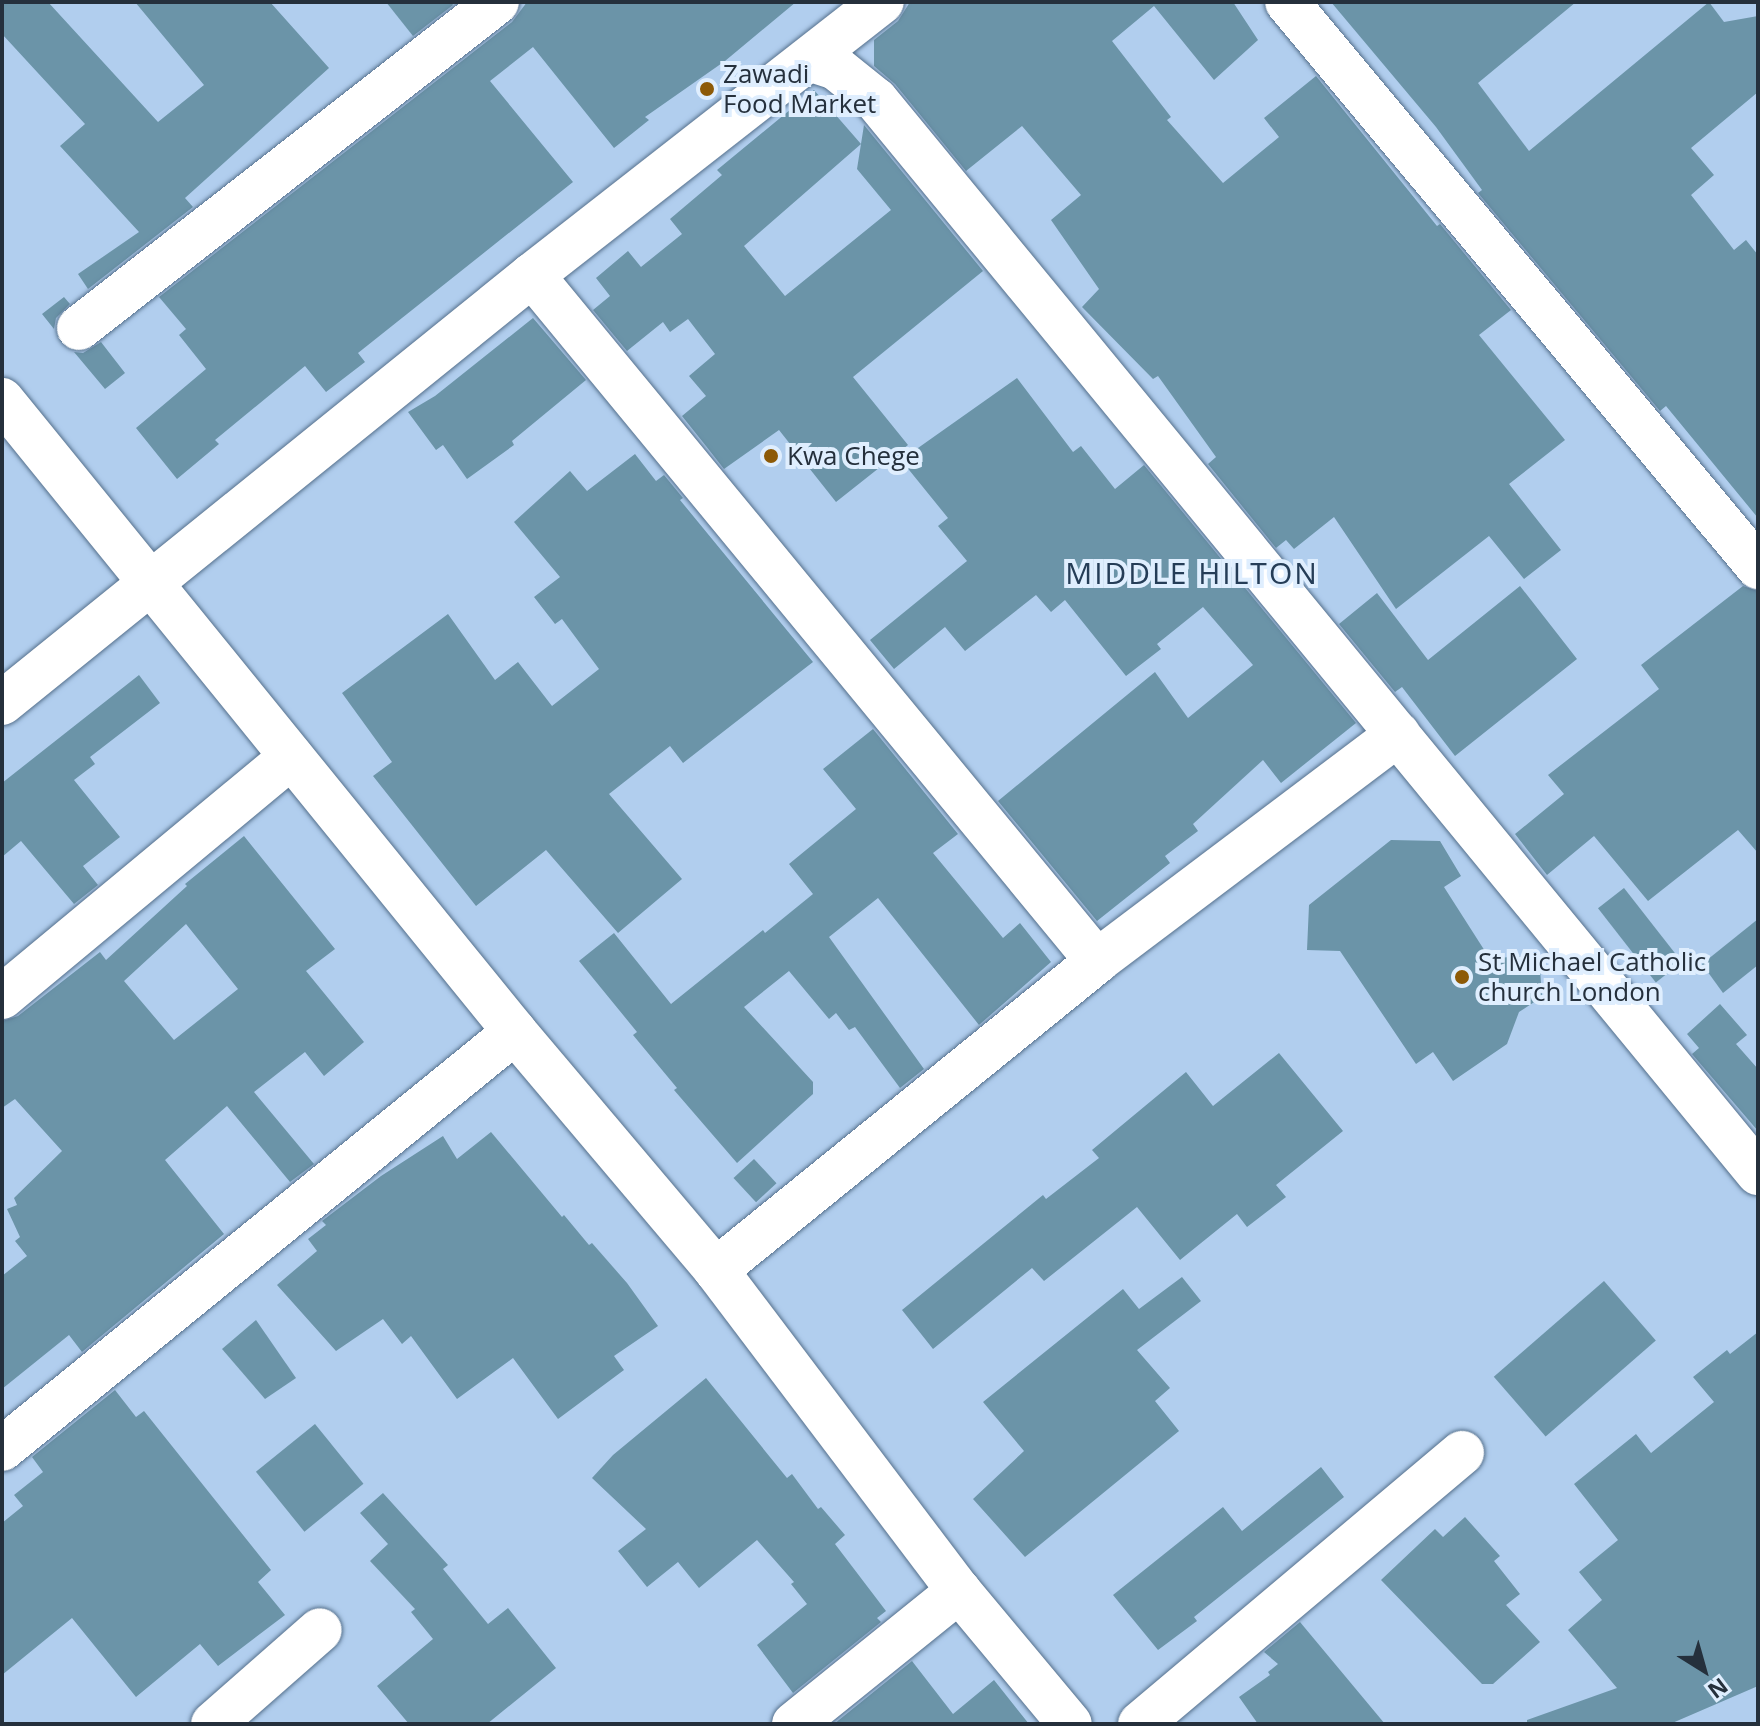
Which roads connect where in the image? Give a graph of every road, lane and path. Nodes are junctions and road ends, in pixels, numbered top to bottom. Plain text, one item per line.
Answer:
1 (497, 2) edge
2 (882, 2) edge
3 (1287, 2) edge
4 (812, 60) junction
5 (532, 275) junction
6 (79, 328) dead end
7 (2, 400) edge
8 (1758, 567) edge
9 (150, 581) junction
10 (2, 703) edge
11 (1398, 734) junction
12 (291, 757) junction
13 (1097, 961) junction
14 (2, 997) edge
15 (515, 1032) junction
16 (1754, 1162) edge
17 (716, 1270) junction
18 (2, 1449) edge
19 (1462, 1453) dead end
20 (959, 1591) junction
21 (320, 1630) dead end
22 (213, 1724) edge
23 (794, 1724) edge
24 (1070, 1724) edge
25 (1140, 1724) edge

1 - 6 street
2 - 4 street
3 - 8 street
4 - 5 street
4 - 11 street
5 - 9 street
5 - 13 street
7 - 9 street
9 - 10 street
9 - 12 street
11 - 13 street
11 - 16 street
12 - 14 street
12 - 15 street
13 - 17 street
15 - 17 street
15 - 18 street
17 - 20 street
19 - 25 street
20 - 23 street
20 - 24 street
21 - 22 street

